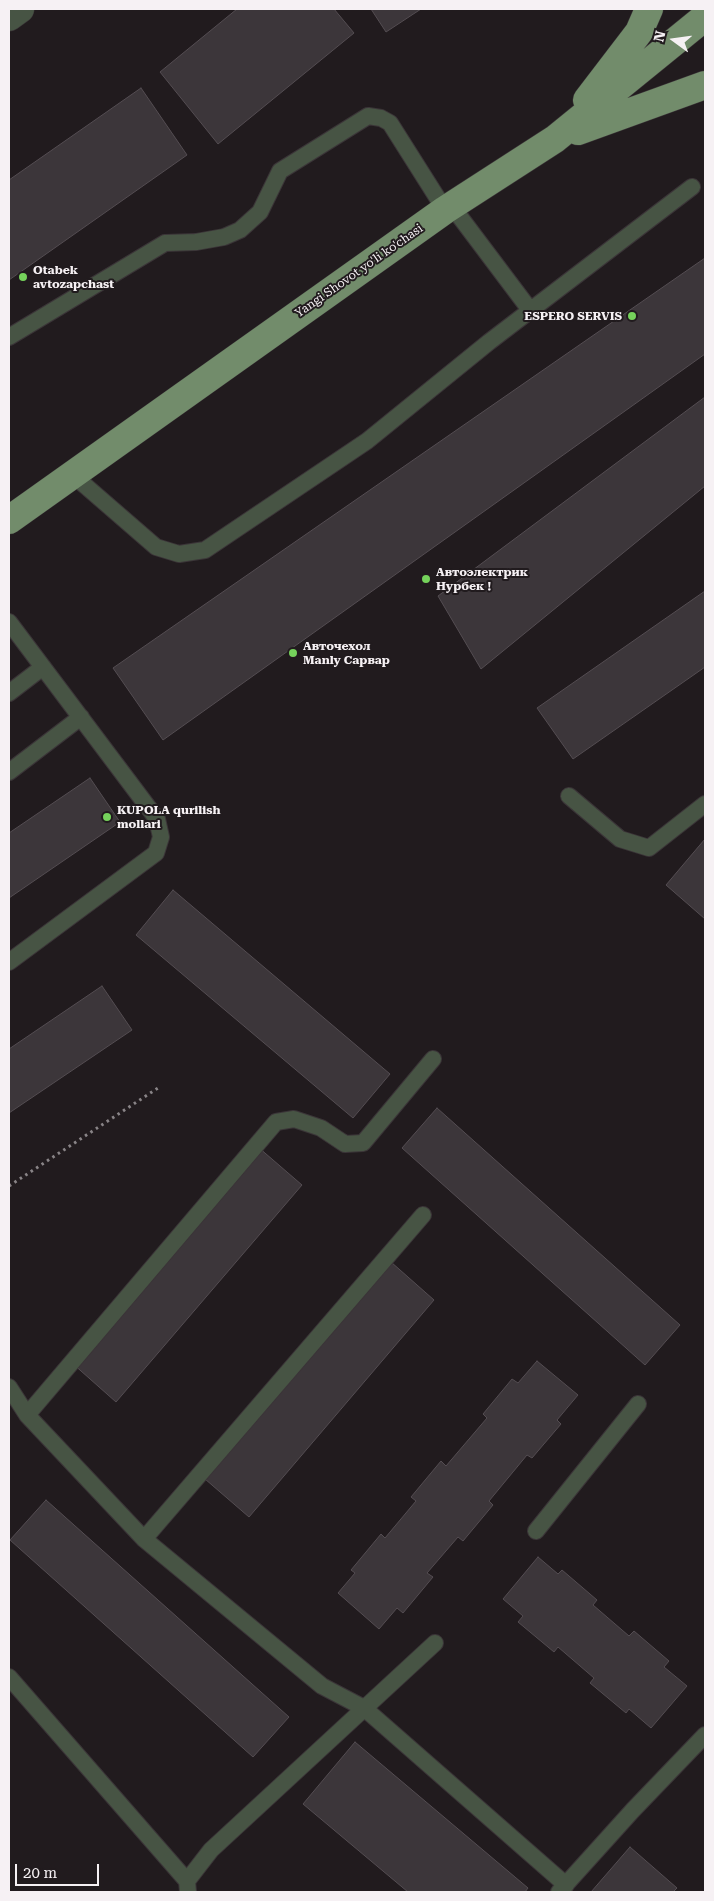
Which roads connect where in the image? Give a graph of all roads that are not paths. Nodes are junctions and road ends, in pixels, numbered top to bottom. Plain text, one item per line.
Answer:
1 (20, 9) edge
2 (649, 9) edge
3 (9, 17) edge
4 (705, 17) edge
5 (705, 85) edge
6 (555, 140) junction
7 (692, 186) dead end
8 (448, 208) junction
9 (530, 310) junction
10 (9, 337) edge
11 (73, 474) junction
12 (12, 511) edge
13 (9, 622) edge
14 (43, 667) junction
15 (9, 693) edge
16 (81, 717) junction
17 (9, 772) edge
18 (569, 796) dead end
19 (705, 804) edge
20 (9, 962) edge
21 (433, 1059) dead end
22 (423, 1215) dead end
23 (9, 1387) edge
24 (638, 1404) dead end
25 (27, 1415) junction
26 (536, 1531) dead end
27 (144, 1539) junction
28 (435, 1642) dead end
29 (9, 1677) edge
30 (364, 1708) junction
31 (705, 1736) edge
32 (187, 1887) edge
33 (563, 1889) edge

1 - 3 street
2 - 6 main road
4 - 6 main road, Yangi Shovot yo'li ko'chasi
5 - 6 main road
6 - 8 main road, Yangi Shovot yo'li ko'chasi
7 - 9 lane
8 - 9 lane
8 - 10 lane
8 - 11 main road, Yangi Shovot yo'li ko'chasi
9 - 11 lane
11 - 12 main road, Yangi Shovot yo'li ko'chasi
13 - 14 lane
14 - 15 lane
14 - 16 lane
16 - 17 lane
16 - 20 lane
18 - 19 lane
21 - 25 lane
22 - 27 lane
23 - 25 lane
24 - 26 lane
25 - 27 lane
27 - 30 lane
28 - 30 lane
29 - 32 lane
30 - 32 lane
30 - 33 lane
31 - 33 lane

